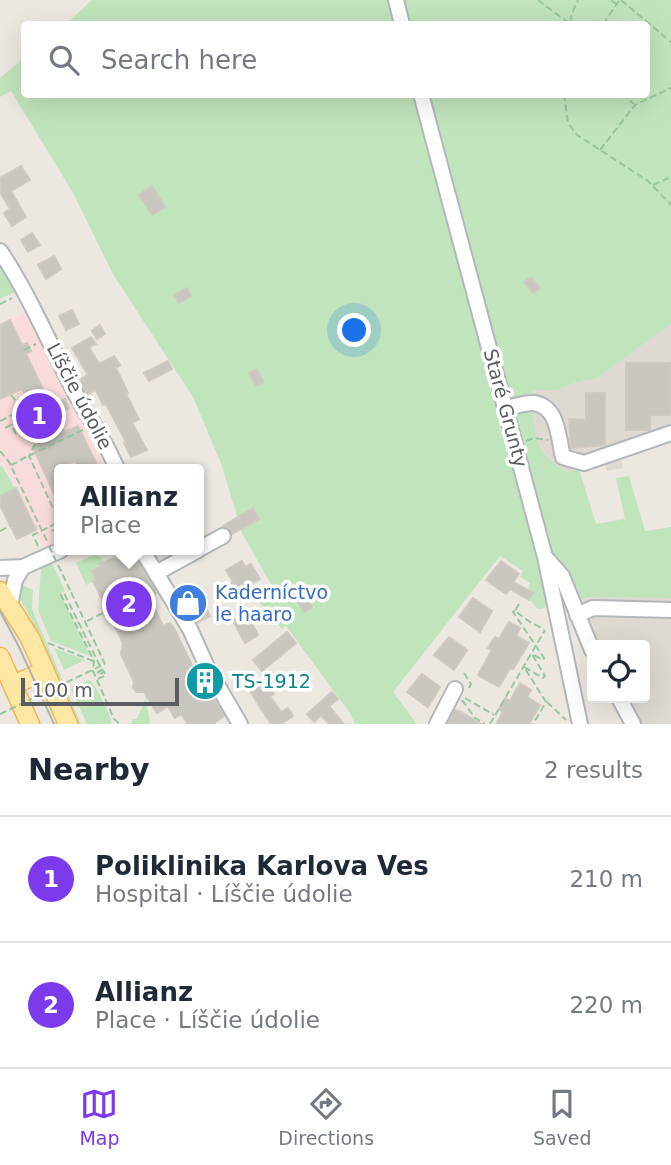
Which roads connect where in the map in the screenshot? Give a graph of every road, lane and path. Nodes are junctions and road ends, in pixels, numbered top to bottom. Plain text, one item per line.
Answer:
1 (396, 0) edge
2 (538, 0) edge
3 (578, 0) edge
4 (611, 0) edge
5 (620, 0) edge
6 (617, 4) junction
7 (401, 21) edge
8 (566, 21) edge
9 (571, 21) edge
10 (605, 21) edge
11 (646, 21) edge
12 (650, 25) edge
13 (671, 42) edge
14 (671, 88) edge
15 (422, 98) edge
16 (565, 98) edge
17 (627, 98) edge
18 (650, 98) edge
19 (650, 98) edge
20 (635, 105) junction
21 (600, 150) junction
22 (671, 177) edge
23 (652, 185) junction
24 (671, 205) edge
25 (0, 251) edge
26 (20, 294) dead end
27 (0, 304) edge
28 (29, 348) dead end
29 (24, 350) dead end
30 (11, 394) dead end
31 (506, 408) junction
32 (23, 410) junction
33 (0, 421) edge
34 (16, 424) dead end
35 (5, 428) dead end
36 (80, 431) dead end
37 (671, 433) edge
38 (37, 440) junction
39 (40, 444) dead end
40 (0, 451) edge
41 (29, 456) junction
42 (20, 460) dead end
43 (115, 464) edge
44 (10, 465) junction
45 (54, 511) edge
46 (54, 524) edge
47 (10, 526) dead end
48 (42, 530) junction
49 (0, 531) edge
50 (223, 536) dead end
51 (204, 547) edge
52 (54, 552) edge
53 (145, 555) edge
54 (190, 555) edge
55 (545, 557) junction
56 (31, 559) junction
57 (0, 568) edge
58 (156, 573) junction
59 (5, 599) edge
60 (519, 604) dead end
61 (671, 610) edge
62 (107, 611) dead end
63 (515, 611) junction
64 (579, 620) junction
65 (85, 622) junction
66 (545, 630) junction
67 (588, 640) edge
68 (564, 642) junction
69 (48, 643) dead end
70 (536, 646) junction
71 (531, 654) junction
72 (0, 657) edge
73 (94, 661) junction
74 (100, 666) junction
75 (524, 667) junction
76 (94, 669) junction
77 (45, 671) junction
78 (464, 673) dead end
79 (97, 679) junction
80 (13, 685) junction
81 (461, 689) joint
82 (546, 702) junction
83 (621, 703) edge
84 (0, 713) edge
85 (494, 716) junction
86 (30, 724) edge
87 (68, 724) edge
88 (120, 724) edge
89 (240, 724) edge
90 (437, 724) edge
91 (485, 724) edge
92 (489, 724) edge
93 (533, 724) edge
94 (571, 724) edge
95 (580, 724) edge
96 (634, 724) edge

1 - 7 street
2 - 8 path
3 - 9 path
4 - 6 path
5 - 6 path
5 - 11 path
6 - 10 path
12 - 13 path
14 - 18 path
15 - 31 street, Staré Grunty
16 - 21 path
17 - 20 path
19 - 20 path
20 - 21 path
21 - 23 path
22 - 23 path
23 - 24 path
25 - 43 street, Líščie údolie
26 - 27 path
28 - 29 path
30 - 32 path
31 - 37 street
31 - 55 street, Staré Grunty
32 - 33 path, bridge
32 - 38 path, bridge
34 - 35 path
36 - 42 path
38 - 39 path, bridge
38 - 41 path, bridge
40 - 44 path
41 - 44 path
41 - 45 path, bridge
44 - 48 path
46 - 48 path
47 - 49 path
48 - 56 path
48 - 65 path, bridge
50 - 51 street
52 - 56 street
53 - 58 street
54 - 58 street
55 - 64 street
55 - 68 street, Staré Grunty
56 - 57 street
56 - 59 street
58 - 89 street
59 - 77 main road
60 - 63 path
61 - 64 street
62 - 65 path
63 - 66 path
63 - 70 path
64 - 67 street
64 - 68 street
65 - 74 path
66 - 68 path
66 - 70 path
68 - 95 street, Staré Grunty
69 - 73 path
70 - 71 path
70 - 71 path
71 - 75 path
71 - 75 path
72 - 80 main road
73 - 74 path
73 - 79 path
74 - 76 path, bridge
75 - 82 path
75 - 85 path
76 - 79 path, bridge
76 - 84 path, bridge
77 - 80 main road
77 - 87 main road
78 - 81 path
79 - 88 path
80 - 86 main road
81 - 90 street
82 - 93 path
82 - 94 path
83 - 96 street
85 - 91 path
85 - 92 path

